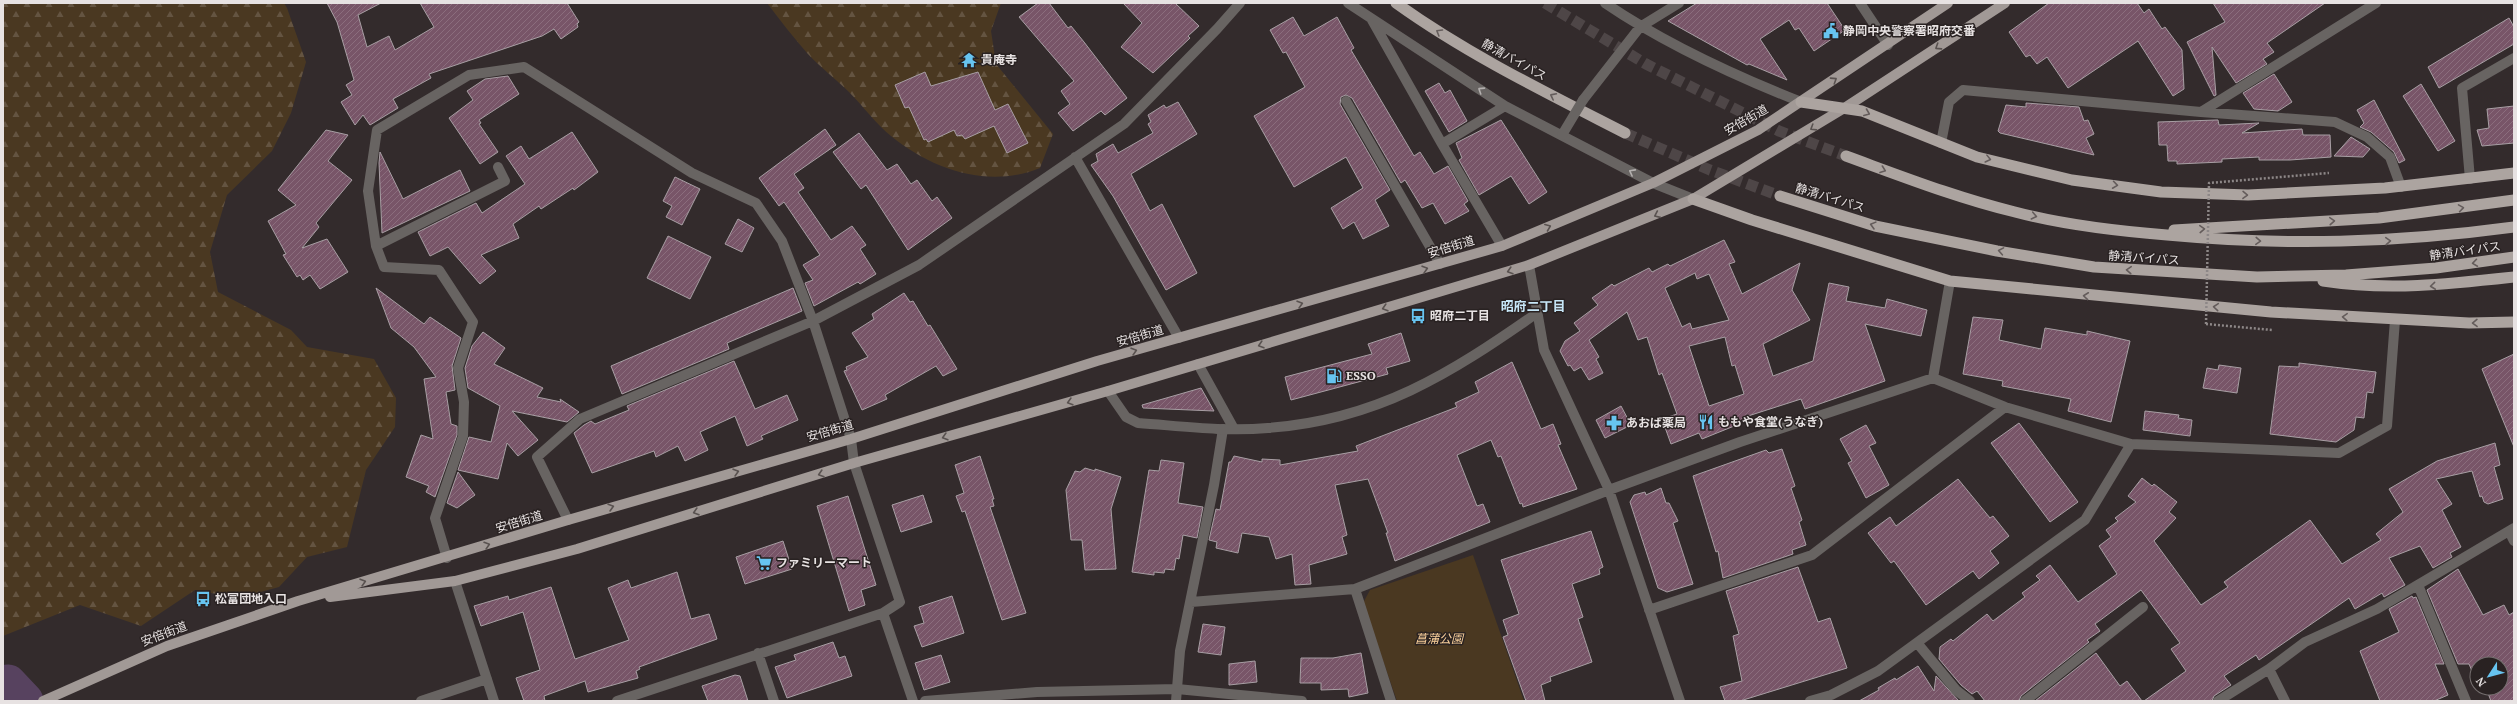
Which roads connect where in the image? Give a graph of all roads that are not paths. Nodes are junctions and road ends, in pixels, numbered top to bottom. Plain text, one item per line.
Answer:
1 (1240, 3) edge
2 (1348, 3) edge
3 (1396, 3) edge
4 (1605, 3) edge
5 (1679, 3) edge
6 (1860, 3) edge
7 (1948, 3) edge
8 (2006, 3) edge
9 (2376, 3) edge
10 (1371, 18) junction
11 (1640, 27) junction
12 (1888, 45) junction
13 (2514, 58) edge
14 (1346, 101) dead end
15 (1801, 102) junction
16 (1505, 106) junction
17 (1846, 107) junction
18 (2201, 112) junction
19 (1625, 133) tunnel mouth
20 (1562, 135) junction
21 (1941, 143) junction
22 (1442, 144) junction
23 (1846, 156) tunnel mouth
24 (1075, 158) junction
25 (498, 167) dead end
26 (2514, 173) edge
27 (2470, 179) junction
28 (1652, 184) junction
29 (2401, 187) junction
30 (1780, 196) tunnel mouth
31 (1693, 199) junction
32 (2514, 200) edge
33 (2514, 227) edge
34 (2135, 232) junction
35 (376, 246) junction
36 (1502, 246) junction
37 (2514, 257) edge
38 (1440, 264) junction
39 (1529, 265) junction
40 (2294, 276) junction
41 (2514, 277) edge
42 (1950, 281) junction
43 (1537, 313) junction
44 (2395, 320) junction
45 (813, 321) junction
46 (2514, 322) edge
47 (1179, 338) junction
48 (1198, 364) junction
49 (1933, 378) junction
50 (1108, 391) junction
51 (2005, 407) junction
52 (1223, 429) junction
53 (1234, 429) junction
54 (851, 439) junction
55 (2131, 444) junction
56 (854, 463) junction
57 (1609, 490) junction
58 (568, 520) junction
59 (2512, 530) edge
60 (2514, 541) edge
61 (447, 558) junction
62 (455, 581) junction
63 (2418, 585) junction
64 (1355, 589) junction
65 (298, 601) junction
66 (1191, 602) junction
67 (2143, 606) dead end
68 (1649, 610) junction
69 (883, 613) junction
70 (1918, 644) junction
71 (758, 654) junction
72 (2269, 669) junction
73 (487, 679) junction
74 (1177, 689) junction
75 (1037, 696) edge
76 (44, 701) edge
77 (421, 701) edge
78 (494, 701) edge
79 (617, 701) edge
80 (774, 701) edge
81 (913, 701) edge
82 (925, 701) edge
83 (1176, 701) edge
84 (1302, 701) edge
85 (1391, 701) edge
86 (1680, 701) edge
87 (1810, 701) edge
88 (1969, 701) edge
89 (2025, 701) edge
90 (2218, 701) edge
91 (2285, 701) edge
92 (2466, 701) edge

1 - 24 street
2 - 10 street
19 -> 3 highway, 静清バイパス
4 - 11 street
5 - 11 street
6 - 12 street
7 - 12 main road, 安倍街道
8 -> 17 main road, 安倍街道
9 - 18 street
16 -> 10 street
10 - 22 street
11 - 15 street
11 - 20 street, bridge
15 -> 12 main road, 安倍街道
13 - 27 street
14 - 38 street
15 - 17 highway
15 - 28 main road, 安倍街道
16 - 20 street
16 - 22 street
17 -> 21 highway
17 -> 31 main road, 安倍街道
18 - 21 street
18 - 29 street
28 -> 20 street
21 -> 29 highway
22 - 36 street
23 -> 34 highway, 静清バイパス
24 - 45 street
24 - 47 street
25 - 35 street
26 - 27 highway
27 - 29 highway
28 - 31 street
36 -> 28 main road, 安倍街道
40 -> 30 highway, 静清バイパス
31 -> 39 main road, 安倍街道
31 - 42 highway
34 -> 32 highway
34 -> 33 highway, 静清バイパス
35 - 45 street
35 - 61 street
36 - 38 main road, 安倍街道
37 -> 40 highway, 静清バイパス
47 -> 38 main road, 安倍街道
39 - 43 street
39 -> 48 main road, 安倍街道
41 -> 40 highway
44 -> 42 highway
42 - 49 street
43 - 53 street
43 - 57 street
46 -> 44 highway
44 - 55 street
45 - 54 street
45 - 58 street
54 -> 47 main road, 安倍街道
48 - 50 main road, 安倍街道
48 - 53 street
49 - 51 street
49 - 57 street
50 - 52 street
50 -> 56 main road, 安倍街道
51 - 55 street
51 - 68 street
52 - 53 street
52 - 66 street
54 - 56 street
58 -> 54 main road, 安倍街道
55 - 70 street
56 -> 62 main road, 安倍街道
56 - 69 street
57 - 64 street
57 - 68 street
61 -> 58 main road, 安倍街道
59 - 60 street
59 - 63 street
65 -> 61 main road, 安倍街道
62 - 65 main road, 安倍街道
62 - 73 street
63 - 72 street
63 - 92 street
64 - 66 street
64 - 85 street
65 - 76 main road, 安倍街道
66 - 74 street
67 - 89 street
68 - 86 street
69 - 71 street
69 - 81 street
70 - 87 street
70 - 88 street
71 - 79 street
71 - 80 street
72 - 90 street
72 - 91 street
73 - 77 street
73 - 78 street
74 - 75 street
74 - 83 street
74 - 84 street
75 - 82 street

